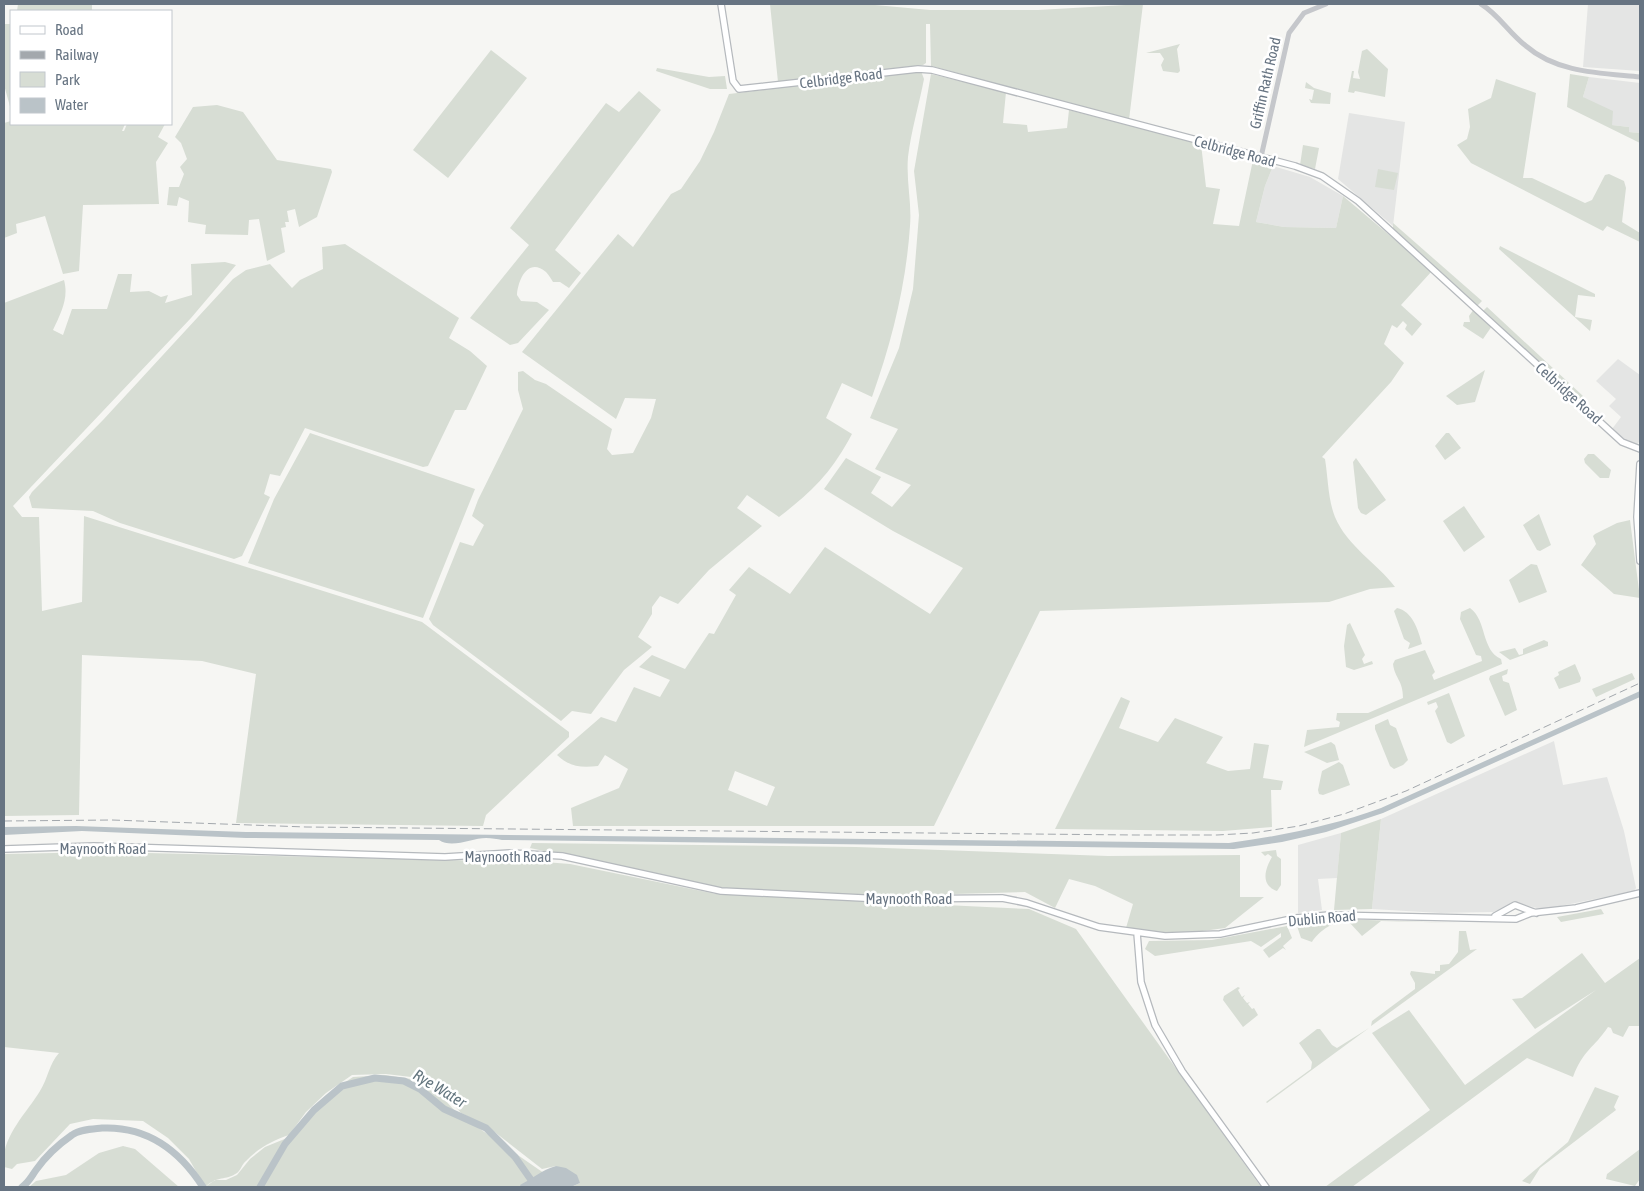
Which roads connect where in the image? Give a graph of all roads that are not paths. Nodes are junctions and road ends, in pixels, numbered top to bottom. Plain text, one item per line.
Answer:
1 (721, 4) edge
2 (1326, 4) edge
3 (1481, 4) edge
4 (1640, 77) edge
5 (1261, 157) junction
6 (1640, 449) edge
7 (1640, 464) edge
8 (1640, 560) edge
9 (4, 849) edge
10 (1640, 893) edge
11 (1521, 907) junction
12 (1509, 910) junction
13 (1536, 913) junction
14 (1522, 916) junction
15 (1491, 918) junction
16 (1513, 918) junction
17 (1137, 933) junction
18 (1266, 1187) edge

1 - 5 main road, Celbridge Road
2 - 5 street, Griffin Rath Road
3 - 4 street
5 - 6 main road, Celbridge Road
7 - 8 main road
9 - 17 main road, Maynooth Road
10 - 13 main road, Dublin Road
11 - 12 main road, Dublin Road
11 - 13 main road, Dublin Road
11 - 14 main road
12 - 15 main road, Dublin Road
12 - 16 main road
13 - 14 main road, Dublin Road
14 - 16 main road, Dublin Road
15 - 16 main road, Dublin Road
15 - 17 main road, Dublin Road
17 - 18 main road

